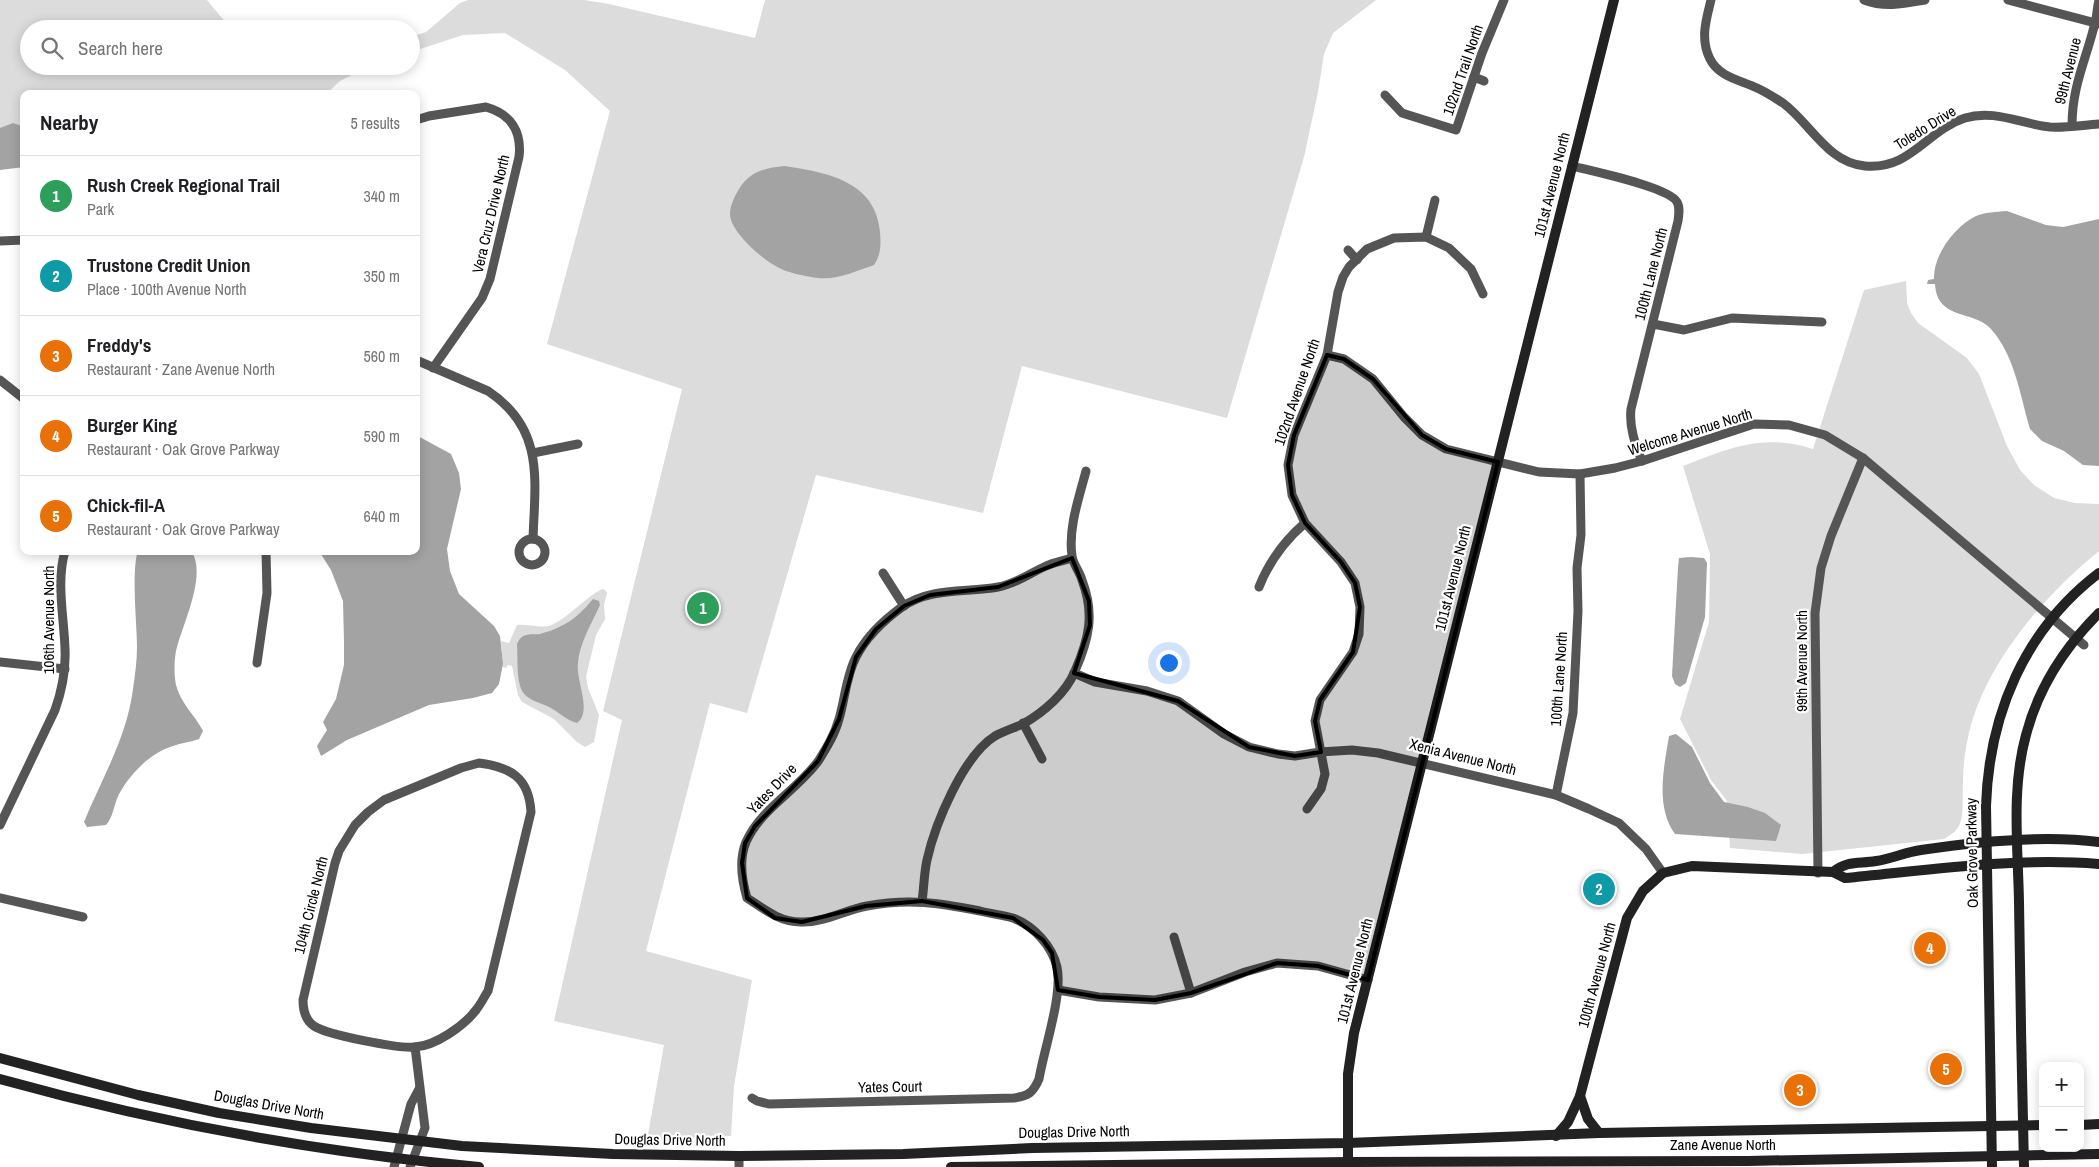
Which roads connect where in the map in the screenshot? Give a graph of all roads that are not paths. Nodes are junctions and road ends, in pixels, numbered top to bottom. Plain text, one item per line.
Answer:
1 (1504, 0) edge
2 (1614, 0) edge
3 (1711, 0) edge
4 (1864, 0) edge
5 (1925, 0) edge
6 (2008, 0) edge
7 (2099, 0) edge
8 (2098, 22) edge
9 (1474, 77) junction
10 (1484, 81) dead end
11 (1385, 96) dead end
12 (420, 119) edge
13 (2099, 124) edge
14 (2072, 126) junction
15 (1572, 166) junction
16 (1435, 200) dead end
17 (1426, 237) junction
18 (20, 240) edge
19 (0, 241) edge
20 (1348, 250) dead end
21 (1357, 260) junction
22 (1483, 294) dead end
23 (1822, 322) dead end
24 (1653, 324) junction
25 (1327, 355) junction
26 (420, 362) edge
27 (434, 368) junction
28 (0, 380) edge
29 (20, 396) edge
30 (578, 444) dead end
31 (533, 454) junction
32 (1863, 458) junction
33 (1642, 461) junction
34 (1498, 462) junction
35 (1086, 471) dead end
36 (1580, 474) junction
37 (1304, 524) junction
38 (533, 539) dead end
39 (64, 555) edge
40 (266, 555) edge
41 (1072, 558) junction
42 (883, 573) dead end
43 (2099, 573) edge
44 (1259, 587) dead end
45 (904, 606) junction
46 (2099, 613) edge
47 (2053, 618) junction
48 (2076, 638) junction
49 (2084, 645) dead end
50 (0, 662) edge
51 (257, 663) dead end
52 (65, 669) junction
53 (1074, 673) junction
54 (1023, 723) junction
55 (1320, 752) junction
56 (1042, 759) dead end
57 (1422, 762) junction
58 (1556, 795) junction
59 (1307, 809) dead end
60 (0, 825) edge
61 (2017, 841) junction
62 (1986, 842) junction
63 (2099, 842) edge
64 (2018, 863) junction
65 (2099, 864) edge
66 (1987, 865) junction
67 (1818, 872) junction
68 (1833, 872) junction
69 (1663, 873) junction
70 (0, 898) edge
71 (922, 901) junction
72 (83, 917) dead end
73 (1174, 937) dead end
74 (1368, 980) junction
75 (1058, 990) junction
76 (1191, 993) junction
77 (415, 1047) junction
78 (0, 1058) edge
79 (0, 1080) edge
80 (419, 1090) junction
81 (1030, 1094) joint
82 (1580, 1096) junction
83 (752, 1098) dead end
84 (2099, 1124) edge
85 (2039, 1125) edge
86 (2084, 1125) edge
87 (2023, 1126) junction
88 (1991, 1127) junction
89 (1599, 1133) junction
90 (1556, 1136) junction
91 (400, 1140) junction
92 (420, 1142) junction
93 (1348, 1143) junction
94 (2099, 1154) edge
95 (1991, 1156) junction
96 (2023, 1156) junction
97 (739, 1162) edge
98 (394, 1163) edge
99 (411, 1164) edge
100 (1348, 1164) edge
101 (1394, 1164) edge
102 (1748, 1164) edge
103 (479, 1167) edge
104 (951, 1167) edge
105 (1992, 1167) edge
106 (2024, 1167) edge

1 - 9 street, 102nd Trail North
2 - 15 main road, 101st Avenue North
3 - 14 street, Toledo Drive
4 - 5 street
6 - 8 street
7 - 8 street, 99th Avenue
8 - 14 street, 99th Avenue
9 - 10 street
9 - 11 street, 102nd Trail North
12 - 27 street, Vera Cruz Drive North
13 - 14 street, Toledo Drive
15 - 24 street, 100th Lane North
15 - 34 main road, 101st Avenue North
16 - 17 street
17 - 21 street, 102nd Avenue North
17 - 22 street, 102nd Avenue North
18 - 19 street
20 - 21 street
21 - 25 street, 102nd Avenue North
23 - 24 street
24 - 33 street, 100th Lane North
25 - 34 street, Welcome Avenue North
25 - 37 street, 102nd Avenue North
26 - 27 street
27 - 31 street
28 - 29 street
30 - 31 street
31 - 38 street
32 - 33 street, Welcome Avenue North
32 - 47 street, Welcome Avenue North
32 - 67 street, 99th Avenue North
33 - 36 street, Welcome Avenue North
34 - 36 street, Welcome Avenue North
34 - 57 main road, 101st Avenue North
35 - 41 street
36 - 58 street, 100th Lane North
37 - 44 street
37 - 55 street, 102nd Avenue North
39 - 52 street, 106th Avenue North
40 - 51 street
41 - 45 street, Yates Drive
41 - 53 street
42 - 45 street
43 - 47 main road, Oak Grove Parkway
45 - 71 street, Yates Drive
46 - 48 main road
47 - 48 street, Welcome Avenue North
47 - 62 main road, Oak Grove Parkway
48 - 49 street, Welcome Avenue North
48 - 61 main road
50 - 52 street
52 - 60 street, 106th Avenue North
53 - 54 street
53 - 55 street, Xenia Avenue North
54 - 56 street
54 - 71 street
55 - 57 street, Xenia Avenue North
55 - 59 street, 102nd Avenue North
57 - 58 street, Xenia Avenue North
57 - 74 main road, 101st Avenue North
58 - 69 street, Xenia Avenue North
61 - 62 main road
61 - 63 main road
61 - 64 main road
62 - 66 main road, Oak Grove Parkway
62 - 68 main road
64 - 65 main road
64 - 66 main road
64 - 87 main road
66 - 68 main road
66 - 88 main road, Oak Grove Parkway
67 - 68 main road
67 - 69 main road
69 - 82 main road, 100th Avenue North
70 - 72 street
71 - 75 street, Yates Drive
73 - 76 street
74 - 76 street
74 - 93 main road, 101st Avenue North
75 - 76 street
75 - 81 street, Yates Drive
77 - 77 street, 104th Circle North
77 - 80 street
78 - 91 main road, Douglas Drive North
79 - 98 main road
80 - 91 street
80 - 92 street
81 - 83 street, Yates Court
82 - 89 main road
82 - 90 main road, 100th Avenue North
84 - 86 main road
85 - 87 main road, Zane Avenue North
87 - 88 main road, Zane Avenue North
87 - 96 main road
88 - 89 main road, Zane Avenue North
88 - 95 main road, Oak Grove Parkway
89 - 90 main road, Zane Avenue North
90 - 93 main road, Zane Avenue North
91 - 92 main road, Douglas Drive North
91 - 98 street
92 - 97 main road, Douglas Drive North
92 - 99 street
93 - 97 main road, Douglas Drive North
93 - 100 main road, 101st Avenue North
94 - 96 main road, Zane Avenue North
95 - 96 main road, Zane Avenue North
95 - 102 main road, Zane Avenue North
95 - 105 main road, Oak Grove Parkway
96 - 106 main road
98 - 99 main road
99 - 103 main road
100 - 101 main road, Zane Avenue North
100 - 104 main road
101 - 102 main road, Zane Avenue North

